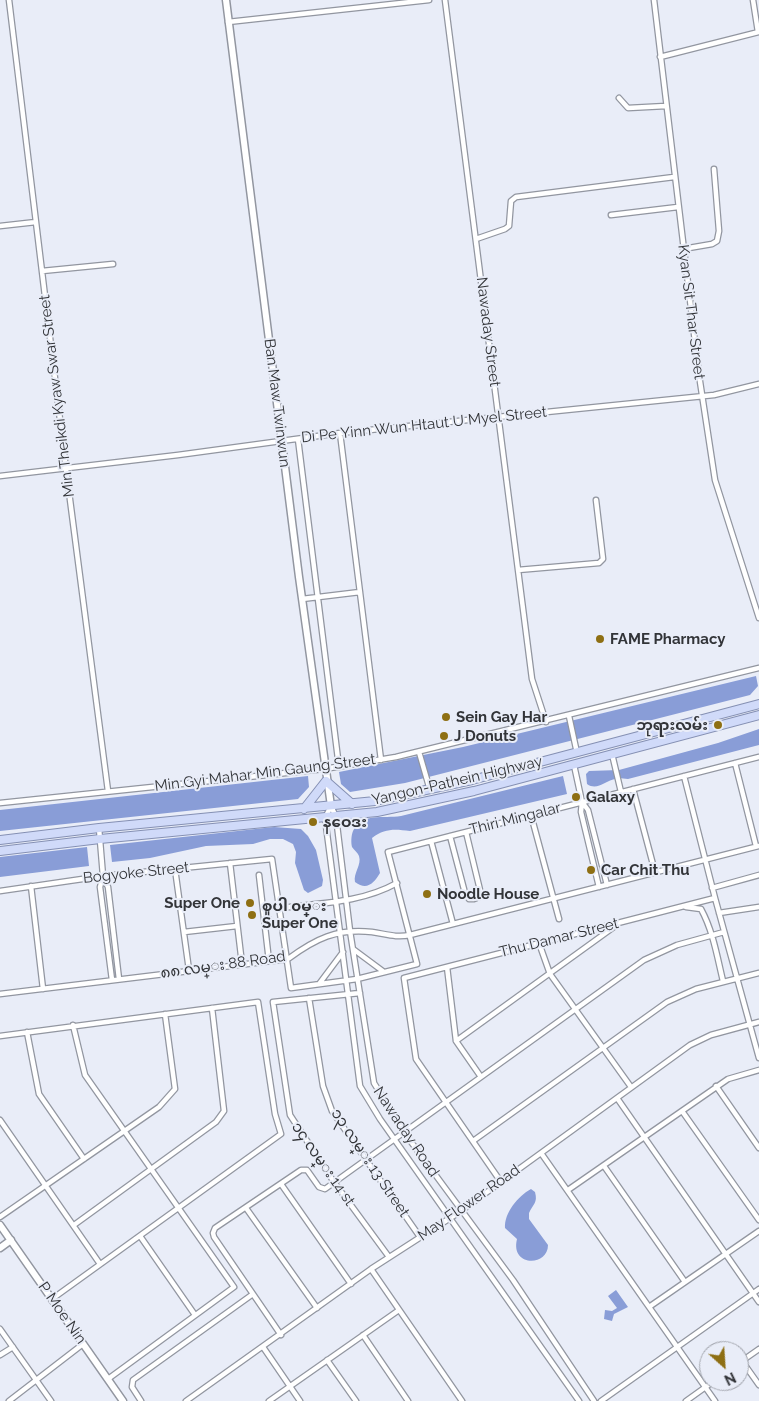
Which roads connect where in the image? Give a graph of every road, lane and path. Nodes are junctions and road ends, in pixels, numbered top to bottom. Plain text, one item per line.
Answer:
1 (8, 0) edge
2 (226, 0) edge
3 (429, 0) edge
4 (445, 0) edge
5 (654, 0) edge
6 (754, 0) edge
7 (228, 22) junction
8 (759, 32) edge
9 (660, 57) junction
10 (619, 98) dead end
11 (666, 106) junction
12 (714, 168) dead end
13 (674, 177) junction
14 (678, 207) junction
15 (611, 215) dead end
16 (36, 222) junction
17 (0, 226) edge
18 (476, 239) junction
19 (683, 250) junction
20 (113, 264) dead end
21 (42, 271) junction
22 (759, 384) edge
23 (702, 396) junction
24 (500, 416) junction
25 (340, 434) junction
26 (298, 439) junction
27 (282, 441) junction
28 (66, 469) junction
29 (0, 476) edge
30 (596, 500) dead end
31 (518, 570) junction
32 (360, 592) junction
33 (318, 597) junction
34 (302, 599) junction
35 (759, 618) edge
36 (759, 668) edge
37 (759, 704) edge
38 (759, 715) edge
39 (569, 718) junction
40 (546, 722) junction
41 (577, 753) junction
42 (419, 754) junction
43 (612, 754) junction
44 (759, 757) edge
45 (382, 760) junction
46 (735, 763) junction
47 (574, 765) junction
48 (339, 767) junction
49 (324, 770) junction
50 (684, 776) junction
51 (326, 781) junction
52 (633, 789) junction
53 (430, 790) junction
54 (108, 791) junction
55 (622, 792) junction
56 (582, 802) junction
57 (0, 803) edge
58 (352, 804) junction
59 (331, 806) junction
60 (304, 808) junction
61 (531, 815) junction
62 (336, 817) junction
63 (325, 818) junction
64 (99, 828) junction
65 (466, 832) junction
66 (450, 836) junction
67 (100, 839) junction
68 (0, 840) edge
69 (431, 841) junction
70 (597, 845) junction
71 (758, 846) edge
72 (589, 847) junction
73 (0, 851) edge
74 (704, 860) junction
75 (230, 863) junction
76 (175, 869) junction
77 (655, 872) junction
78 (259, 875) dead end
79 (759, 875) edge
80 (103, 876) junction
81 (396, 883) junction
82 (607, 885) junction
83 (31, 886) junction
84 (598, 887) junction
85 (712, 888) junction
86 (0, 891) edge
87 (553, 898) junction
88 (714, 898) junction
89 (346, 900) junction
90 (336, 902) junction
91 (680, 907) junction
92 (759, 907) edge
93 (280, 908) junction
94 (719, 913) junction
95 (559, 919) dead end
96 (621, 922) junction
97 (453, 924) junction
98 (237, 926) junction
99 (350, 931) junction
100 (184, 932) junction
101 (340, 932) junction
102 (724, 932) junction
103 (410, 935) junction
104 (712, 935) junction
105 (539, 943) junction
106 (353, 949) junction
107 (343, 952) junction
108 (288, 959) junction
109 (269, 961) junction
110 (242, 964) junction
111 (447, 967) junction
112 (190, 970) junction
113 (384, 972) junction
114 (759, 973) edge
115 (550, 974) junction
116 (736, 977) junction
117 (119, 979) junction
118 (358, 979) junction
119 (112, 980) junction
120 (347, 981) junction
121 (723, 981) junction
122 (319, 984) junction
123 (44, 989) junction
124 (360, 993) junction
125 (0, 994) edge
126 (348, 995) junction
127 (310, 998) junction
128 (212, 1008) junction
129 (576, 1009) junction
130 (165, 1014) junction
131 (759, 1022) edge
132 (73, 1025) junction
133 (749, 1025) junction
134 (27, 1032) junction
135 (0, 1036) edge
136 (456, 1041) junction
137 (603, 1047) junction
138 (759, 1058) edge
139 (759, 1070) edge
140 (481, 1077) junction
141 (716, 1086) junction
142 (632, 1087) junction
143 (617, 1098) junction
144 (446, 1102) junction
145 (682, 1111) junction
146 (0, 1120) edge
147 (124, 1131) junction
148 (404, 1133) junction
149 (644, 1138) junction
150 (395, 1140) junction
151 (473, 1141) junction
152 (759, 1148) edge
153 (541, 1153) junction
154 (365, 1158) junction
155 (84, 1159) junction
156 (604, 1166) junction
157 (150, 1169) junction
158 (334, 1182) junction
159 (500, 1182) junction
160 (281, 1184) junction
161 (46, 1185) junction
162 (568, 1190) junction
163 (178, 1208) junction
164 (246, 1208) junction
165 (461, 1211) junction
166 (0, 1217) edge
167 (450, 1218) junction
168 (759, 1220) edge
169 (0, 1225) edge
170 (74, 1225) junction
171 (759, 1232) edge
172 (140, 1236) junction
173 (420, 1237) junction
174 (10, 1240) junction
175 (0, 1248) edge
176 (726, 1254) junction
177 (389, 1257) junction
178 (100, 1264) junction
179 (371, 1269) junction
180 (685, 1282) junction
181 (351, 1284) junction
182 (759, 1289) edge
183 (753, 1293) junction
184 (253, 1294) junction
185 (52, 1299) junction
186 (759, 1302) edge
187 (649, 1307) junction
188 (318, 1308) junction
189 (399, 1310) junction
190 (195, 1315) junction
191 (0, 1329) edge
192 (281, 1335) junction
193 (363, 1336) junction
194 (83, 1344) junction
195 (12, 1347) junction
196 (677, 1347) junction
197 (263, 1348) junction
198 (0, 1355) edge
199 (327, 1360) junction
200 (749, 1372) edge
201 (699, 1378) edge
202 (108, 1379) junction
203 (37, 1381) junction
204 (759, 1385) edge
205 (290, 1386) junction
206 (700, 1391) edge
207 (9, 1401) edge
208 (51, 1401) edge
209 (123, 1401) edge
210 (141, 1401) edge
211 (186, 1401) edge
212 (269, 1401) edge
213 (300, 1401) edge
214 (356, 1401) edge
215 (408, 1401) edge
216 (462, 1401) edge
217 (579, 1401) edge
218 (594, 1401) edge
219 (601, 1401) edge
220 (686, 1401) edge

1 - 16 street, Min Theikdi Kyaw Swar Street
2 - 7 street, Ban Maw Twinwun
3 - 7 street
4 - 18 street, Nawaday Street
5 - 9 street, Kyan Sit Thar Street
6 - 8 street
7 - 27 street, Ban Maw Twinwun
8 - 9 street
9 - 11 street, Kyan Sit Thar Street
10 - 11 street
11 - 13 street, Kyan Sit Thar Street
12 - 19 street
13 - 14 street, Kyan Sit Thar Street
13 - 18 street
14 - 15 street
14 - 19 street, Kyan Sit Thar Street
16 - 17 street
16 - 21 street, Min Theikdi Kyaw Swar Street
18 - 24 street, Nawaday Street
19 - 23 street, Kyan Sit Thar Street
20 - 21 street
21 - 28 street, Min Theikdi Kyaw Swar Street
22 - 23 street, Di Pe Yinn Wun Htaut U Myel Street
23 - 24 street, Di Pe Yinn Wun Htaut U Myel Street
23 - 35 street, Kyan Sit Thar Street
24 - 25 street, Di Pe Yinn Wun Htaut U Myel Street
24 - 31 street, Nawaday Street
25 - 26 street, Di Pe Yinn Wun Htaut U Myel Street
25 - 32 street
26 - 27 street, Di Pe Yinn Wun Htaut U Myel Street
26 - 33 street
27 - 28 street, Di Pe Yinn Wun Htaut U Myel Street
27 - 34 street, Ban Maw Twinwun
28 - 29 street, Di Pe Yinn Wun Htaut U Myel Street
28 - 54 street, Min Theikdi Kyaw Swar Street
30 - 31 street
31 - 40 street, Nawaday Street
32 - 33 street
32 - 45 street
33 - 34 street
33 - 48 street
34 - 49 street, Ban Maw Twinwun
36 - 39 street, Min Gyi Mahar Min Gaung Street
37 - 41 main road, Yangon-Pathein Highway
38 - 43 main road, Yangon-Pathein Highway
39 - 40 street, Min Gyi Mahar Min Gaung Street
39 - 41 street
40 - 42 street, Min Gyi Mahar Min Gaung Street
41 - 53 main road, Yangon-Pathein Highway
42 - 45 street, Min Gyi Mahar Min Gaung Street
42 - 53 street
43 - 47 main road, Yangon-Pathein Highway
43 - 55 street
44 - 46 street, Thiri Mingalar
45 - 48 street, Min Gyi Mahar Min Gaung Street
46 - 50 street, Thiri Mingalar
46 - 71 street
47 - 56 street
47 - 62 main road, Yangon-Pathein Highway
48 - 49 street, Min Gyi Mahar Min Gaung Street
49 - 51 street, Ban Maw Twinwun
49 - 54 street, Min Gyi Mahar Min Gaung Street
50 - 52 street, Thiri Mingalar
50 - 74 street
51 - 58 main road
51 - 59 street, Ban Maw Twinwun
51 - 60 main road
52 - 55 street, Thiri Mingalar
52 - 77 street
53 - 58 main road, Yangon-Pathein Highway
54 - 57 street, Min Gyi Mahar Min Gaung Street
55 - 56 street, Thiri Mingalar
56 - 61 street, Thiri Mingalar
56 - 70 street
56 - 72 street
58 - 59 main road, Yangon-Pathein Highway
59 - 60 main road, Yangon-Pathein Highway
59 - 62 street, Nawaday Road
59 - 63 street
60 - 64 main road, Yangon-Pathein Highway
61 - 65 street, Thiri Mingalar
61 - 87 street
62 - 63 main road, Yangon-Pathein Highway
62 - 89 street, Nawaday Road
63 - 67 main road, Yangon-Pathein Highway
63 - 90 street, Nawaday Road
64 - 67 street
64 - 68 main road, Yangon-Pathein Highway
65 - 66 street, Thiri Mingalar
65 - 66 street
66 - 69 street, Thiri Mingalar
67 - 73 main road, Yangon-Pathein Highway
67 - 80 street
69 - 81 street, Thiri Mingalar
69 - 97 street
70 - 72 street
70 - 82 street
71 - 74 street, ၈၈ လမ္း 88 Road
72 - 84 street
74 - 77 street, ၈၈ လမ္း 88 Road
74 - 85 street
75 - 76 street, Bogyoke Street
75 - 93 street, Bogyoke Street
75 - 98 street
76 - 80 street, Bogyoke Street
76 - 100 street
77 - 82 street, ၈၈ လမ္း 88 Road
78 - 109 street
79 - 85 street
80 - 83 street, Bogyoke Street
80 - 117 street
80 - 119 street
81 - 89 street
81 - 103 street
82 - 84 street, ၈၈ လမ္း 88 Road
83 - 86 street, Bogyoke Street
83 - 123 street
84 - 87 street, ၈၈ လမ္း 88 Road
85 - 88 street
87 - 95 street
87 - 97 street, ၈၈ လမ္း 88 Road
88 - 91 street, Thu Damar Street
88 - 94 street
89 - 90 street
89 - 99 street, Nawaday Road
90 - 93 street
90 - 101 street, Nawaday Road
91 - 96 street, Thu Damar Street
91 - 104 street
92 - 94 street
93 - 108 street
94 - 102 street
96 - 105 street, Thu Damar Street
96 - 115 street
97 - 103 street, ၈၈ လမ္း 88 Road
98 - 100 street
98 - 110 street
99 - 101 street, ၈၈ လမ္း 88 Road
99 - 103 street, ၈၈ လမ္း 88 Road
99 - 106 street, Nawaday Road
100 - 112 street
101 - 107 street, Nawaday Road
101 - 108 street, ၈၈ လမ္း 88 Road
102 - 104 street
102 - 116 street
103 - 113 street
104 - 121 street
104 - 129 street
105 - 111 street, Thu Damar Street
105 - 115 street
106 - 113 street
106 - 118 street, Nawaday Road
107 - 120 street, Nawaday Road
107 - 122 street
108 - 109 street, ၈၈ လမ္း 88 Road
108 - 122 street
109 - 110 street, ၈၈ လမ္း 88 Road
110 - 112 street, ၈၈ လမ္း 88 Road
111 - 136 street
111 - 144 street, Thu Damar Street
112 - 117 street, ၈၈ လမ္း 88 Road
113 - 118 street
114 - 116 street
115 - 129 street
115 - 136 street
116 - 121 street
116 - 133 street
117 - 119 street, ၈၈ လမ္း 88 Road
118 - 120 street
118 - 124 street, Nawaday Road
119 - 123 street, ၈၈ လမ္း 88 Road
120 - 122 street
120 - 126 street, Nawaday Road
121 - 137 street
123 - 125 street, ၈၈ လမ္း 88 Road
124 - 126 street
124 - 148 street, Nawaday Road
126 - 127 street
126 - 150 street, Nawaday Road
127 - 154 street, ၁၃ လမ္း 13 Street
127 - 158 street, ၁၄ လမ္း 14 st
128 - 130 street
128 - 157 street
128 - 163 street
129 - 137 street
129 - 140 street
130 - 132 street
130 - 147 street
131 - 133 street, May Flower Road
132 - 134 street
132 - 147 street
133 - 138 street
133 - 142 street, May Flower Road
134 - 135 street
134 - 155 street
136 - 140 street
137 - 142 street
137 - 151 street
139 - 141 street
140 - 144 street
141 - 145 street
141 - 152 street
142 - 143 street, May Flower Road
143 - 149 street
143 - 153 street, May Flower Road
144 - 148 street
144 - 151 street
145 - 149 street
145 - 168 street
146 - 161 street
147 - 155 street
147 - 157 street
148 - 150 street
148 - 165 street, Nawaday Road
149 - 156 street
149 - 176 street
150 - 154 street
150 - 167 street, Nawaday Road
151 - 159 street
153 - 159 street, May Flower Road
153 - 162 street
154 - 158 street
154 - 173 street, ၁၃ လမ္း 13 Street
155 - 161 street
156 - 162 street
156 - 180 street
157 - 163 street
157 - 170 street
158 - 160 street
158 - 177 street, ၁၄ လမ္း 14 st
159 - 165 street, May Flower Road
160 - 164 street
160 - 181 street
161 - 166 street
161 - 170 street
162 - 187 street
163 - 172 street
163 - 190 street
164 - 184 street
164 - 188 street
165 - 167 street, May Flower Road
165 - 218 street, Nawaday Road
167 - 173 street, May Flower Road
167 - 217 street, Nawaday Road
169 - 174 street, P Moe Nin
170 - 178 street
171 - 176 street
172 - 178 street
172 - 190 street
173 - 177 street, May Flower Road
174 - 175 street
174 - 185 street, P Moe Nin
176 - 180 street
176 - 183 street
177 - 179 street, May Flower Road
178 - 185 street
179 - 181 street, May Flower Road
179 - 189 street
180 - 187 street
181 - 188 street, May Flower Road
182 - 183 street
183 - 186 street
183 - 196 street
184 - 192 street
184 - 210 street
185 - 194 street, P Moe Nin
187 - 196 street
188 - 192 street, May Flower Road
189 - 193 street
189 - 216 street
190 - 202 street
191 - 195 street
192 - 197 street, May Flower Road
193 - 199 street
193 - 215 street
194 - 202 street, P Moe Nin
194 - 203 street
195 - 198 street
195 - 203 street
196 - 201 street
196 - 219 street
197 - 205 street
197 - 211 street, May Flower Road
199 - 205 street
199 - 214 street
200 - 204 street
202 - 209 street, P Moe Nin
203 - 207 street
203 - 208 street
205 - 212 street
205 - 213 street
206 - 220 street

